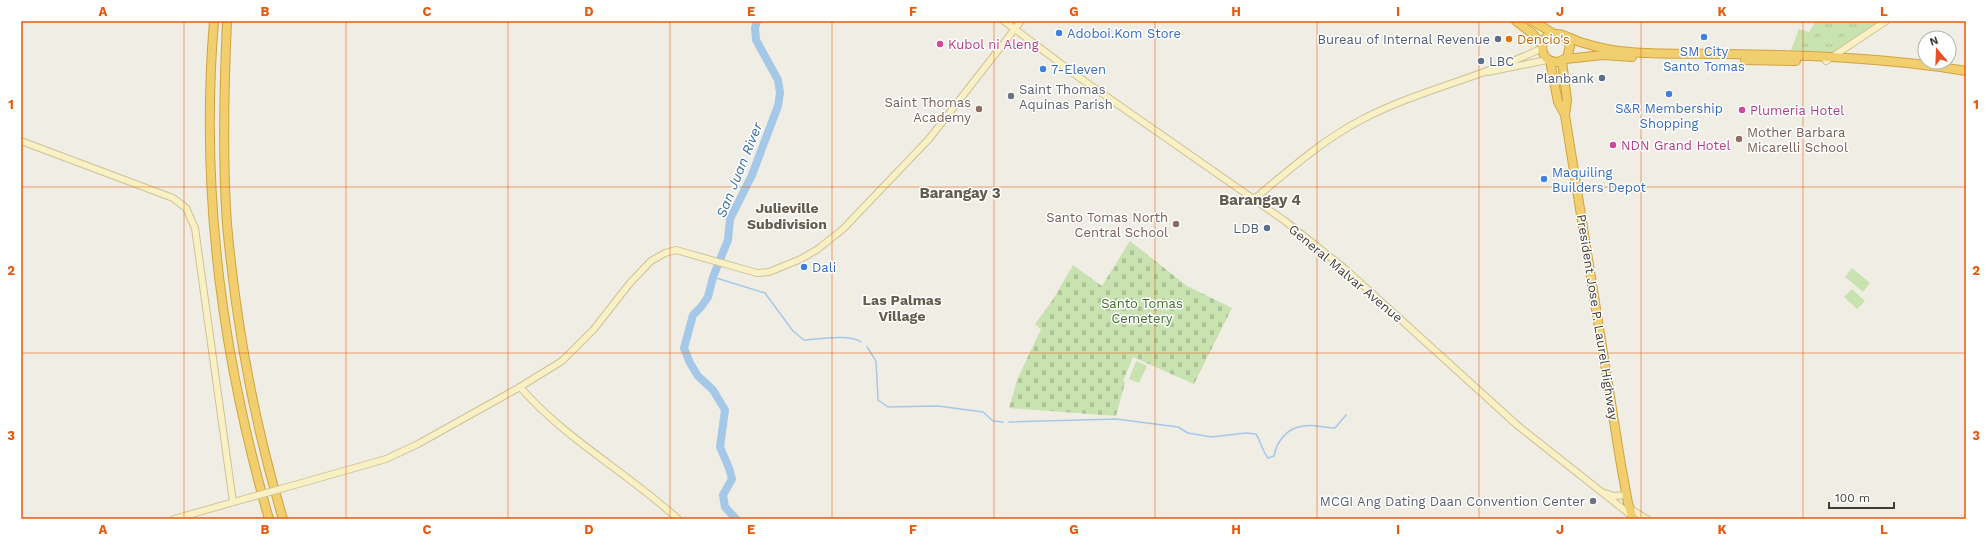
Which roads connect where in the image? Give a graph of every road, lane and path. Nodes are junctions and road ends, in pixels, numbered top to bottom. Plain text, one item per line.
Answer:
1 (214, 21) edge
2 (227, 21) edge
3 (1004, 21) edge
4 (1021, 21) edge
5 (1516, 21) edge
6 (1533, 21) edge
7 (1886, 21) edge
8 (1015, 29) junction
9 (1554, 34) junction
10 (1565, 37) junction
11 (1542, 47) junction
12 (1829, 59) junction
13 (1564, 60) junction
14 (1549, 61) junction
15 (1966, 71) edge
16 (1485, 72) junction
17 (1565, 115) junction
18 (21, 141) edge
19 (1253, 200) junction
20 (520, 387) junction
21 (1601, 492) junction
22 (1627, 495) junction
23 (232, 502) junction
24 (1632, 515) edge
25 (174, 519) edge
26 (269, 519) edge
27 (283, 519) edge
28 (678, 519) edge
29 (1647, 519) edge

1 - 26 highway
2 - 27 highway
3 - 8 main road, General Malvar Avenue
4 - 8 main road
5 - 11 highway
6 - 9 highway
7 - 12 main road
8 - 19 main road, General Malvar Avenue
8 - 20 main road
9 - 10 highway
9 - 11 highway
10 - 12 highway
10 - 13 highway
11 - 14 highway
11 - 16 main road
12 - 13 highway
12 - 15 highway
13 - 14 highway
13 - 17 highway, President Jose P. Laurel Highway
14 - 16 main road
14 - 17 highway, President Jose P. Laurel Highway
16 - 19 main road
17 - 22 highway, President Jose P. Laurel Highway
18 - 23 main road
19 - 21 main road, General Malvar Avenue
20 - 23 main road, bridge
20 - 28 main road
21 - 22 main road
21 - 24 main road, General Malvar Avenue
22 - 24 highway, President Jose P. Laurel Highway
23 - 25 main road
24 - 29 main road, General Malvar Avenue

